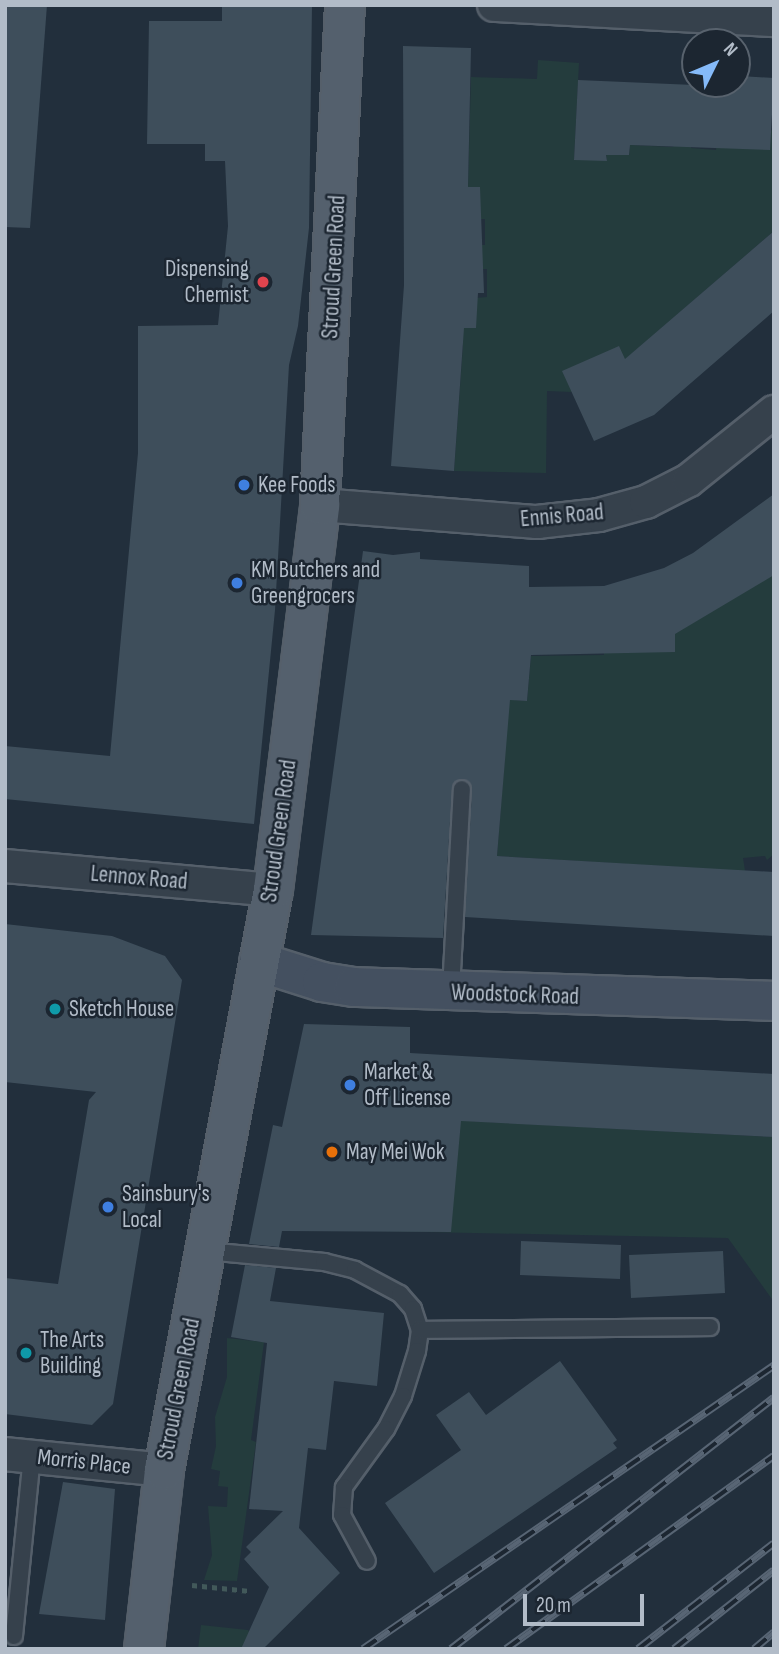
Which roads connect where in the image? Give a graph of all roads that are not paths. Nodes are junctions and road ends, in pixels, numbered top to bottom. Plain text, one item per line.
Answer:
1 (345, 5) edge
2 (494, 5) edge
3 (774, 20) edge
4 (774, 412) edge
5 (320, 505) junction
6 (462, 789) dead end
7 (5, 866) edge
8 (273, 890) junction
9 (259, 962) junction
10 (451, 992) junction
11 (774, 1001) edge
12 (206, 1251) junction
13 (710, 1327) dead end
14 (419, 1330) junction
15 (19, 1455) edge
16 (164, 1470) junction
17 (367, 1561) dead end
18 (14, 1636) dead end
19 (145, 1649) edge

1 - 5 main road, Stroud Green Road
2 - 3 street
4 - 5 street, Ennis Road
5 - 8 main road, Stroud Green Road
6 - 10 lane
7 - 8 street, Lennox Road
8 - 9 main road, Stroud Green Road
9 - 10 main road, Woodstock Road
9 - 12 main road, Stroud Green Road
10 - 11 main road, Woodstock Road
12 - 14 lane
12 - 16 main road, Stroud Green Road
13 - 14 lane
14 - 17 lane
15 - 16 street, Morris Place
15 - 18 lane
16 - 19 main road, Stroud Green Road

